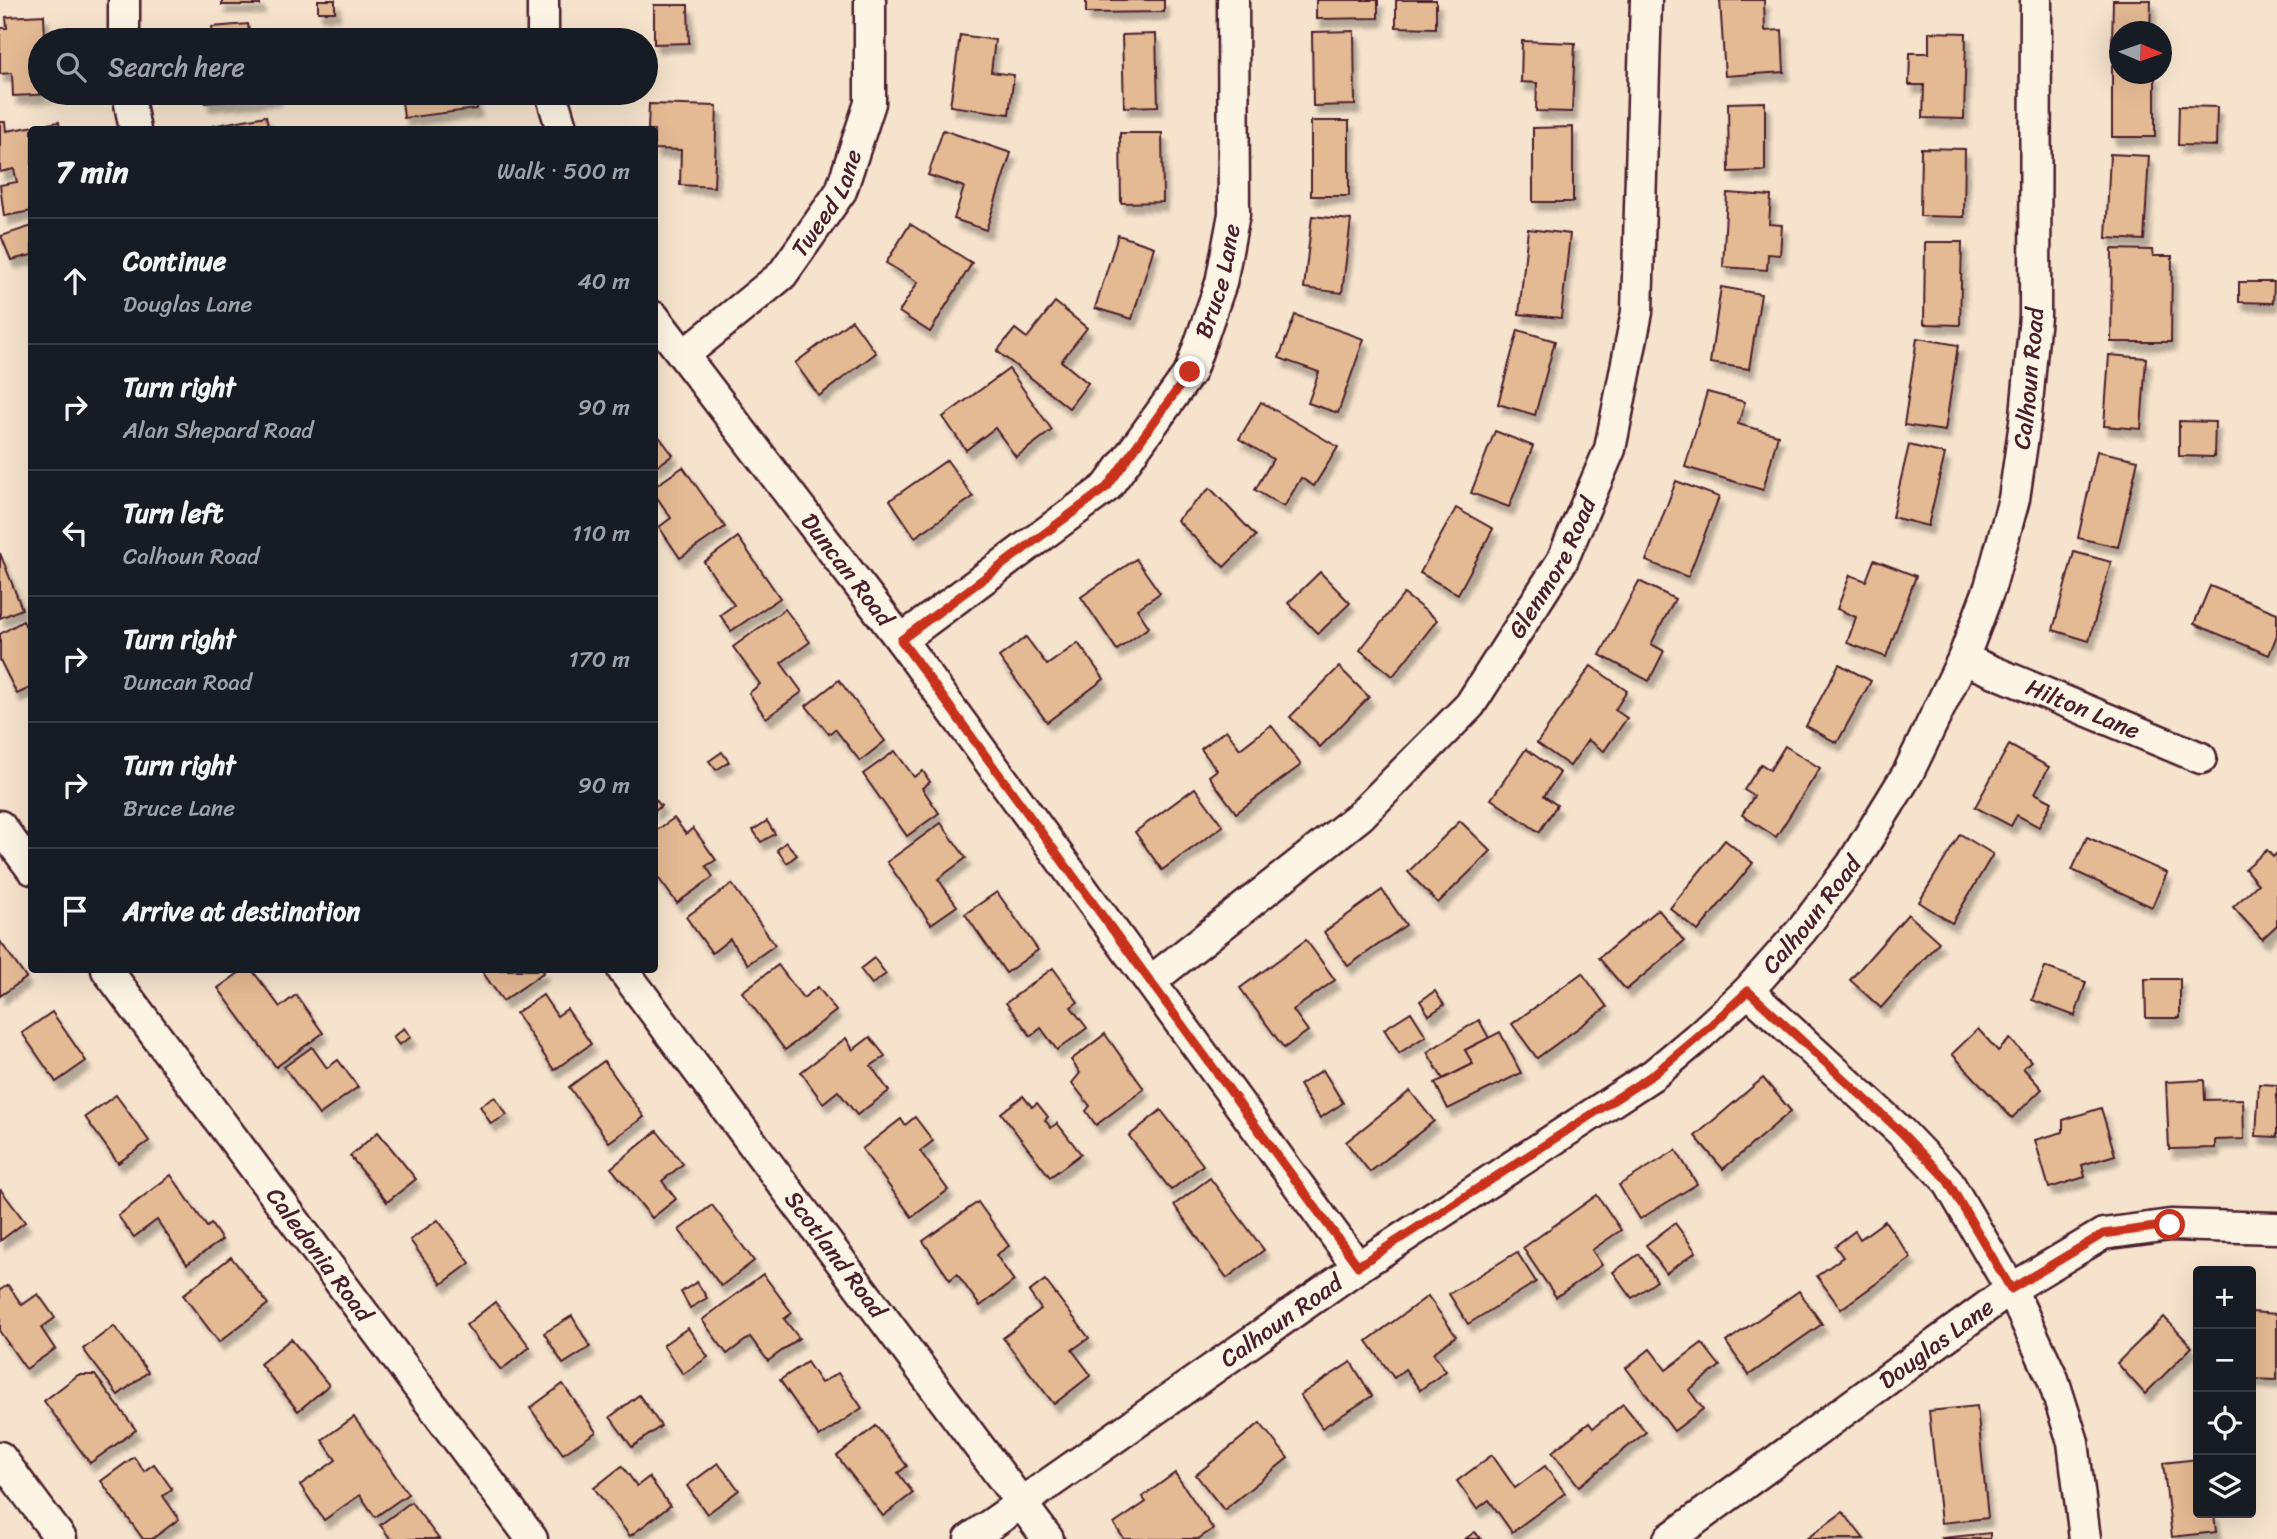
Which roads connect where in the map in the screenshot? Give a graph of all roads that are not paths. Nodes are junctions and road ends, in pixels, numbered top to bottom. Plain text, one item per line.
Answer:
1 (124, 0) edge
2 (543, 0) edge
3 (870, 0) edge
4 (1233, 0) edge
5 (1646, 0) edge
6 (2036, 0) edge
7 (124, 28) edge
8 (543, 28) edge
9 (130, 105) edge
10 (555, 105) edge
11 (134, 126) edge
12 (561, 126) edge
13 (658, 322) edge
14 (684, 355) junction
15 (901, 640) junction
16 (1964, 659) junction
17 (2201, 758) dead end
18 (0, 826) edge
19 (28, 864) edge
20 (109, 973) edge
21 (625, 973) edge
22 (1151, 981) junction
23 (1748, 991) junction
24 (2277, 1228) edge
25 (1358, 1266) junction
26 (2011, 1289) junction
27 (0, 1457) edge
28 (1021, 1502) junction
29 (61, 1539) edge
30 (532, 1539) edge
31 (970, 1539) edge
32 (1048, 1539) edge
33 (1669, 1539) edge
34 (2085, 1539) edge

1 - 7 street
2 - 8 street
3 - 14 street, Tweed Lane
4 - 15 street, Bruce Lane
5 - 22 street, Glenmore Road
6 - 16 street, Calhoun Road
9 - 11 street
10 - 12 street
13 - 14 street, Duncan Road
14 - 15 street, Duncan Road
15 - 22 street, Duncan Road
16 - 17 street, Hilton Lane
16 - 23 street, Calhoun Road
18 - 19 street
20 - 30 street, Caledonia Road
21 - 28 street, Scotland Road
22 - 25 street, Duncan Road
23 - 25 street, Calhoun Road
23 - 26 street
24 - 26 street, Douglas Lane
25 - 28 street, Calhoun Road
26 - 33 street, Douglas Lane
26 - 34 street
27 - 29 street
28 - 31 street, Calhoun Road
28 - 32 street, Scotland Road

